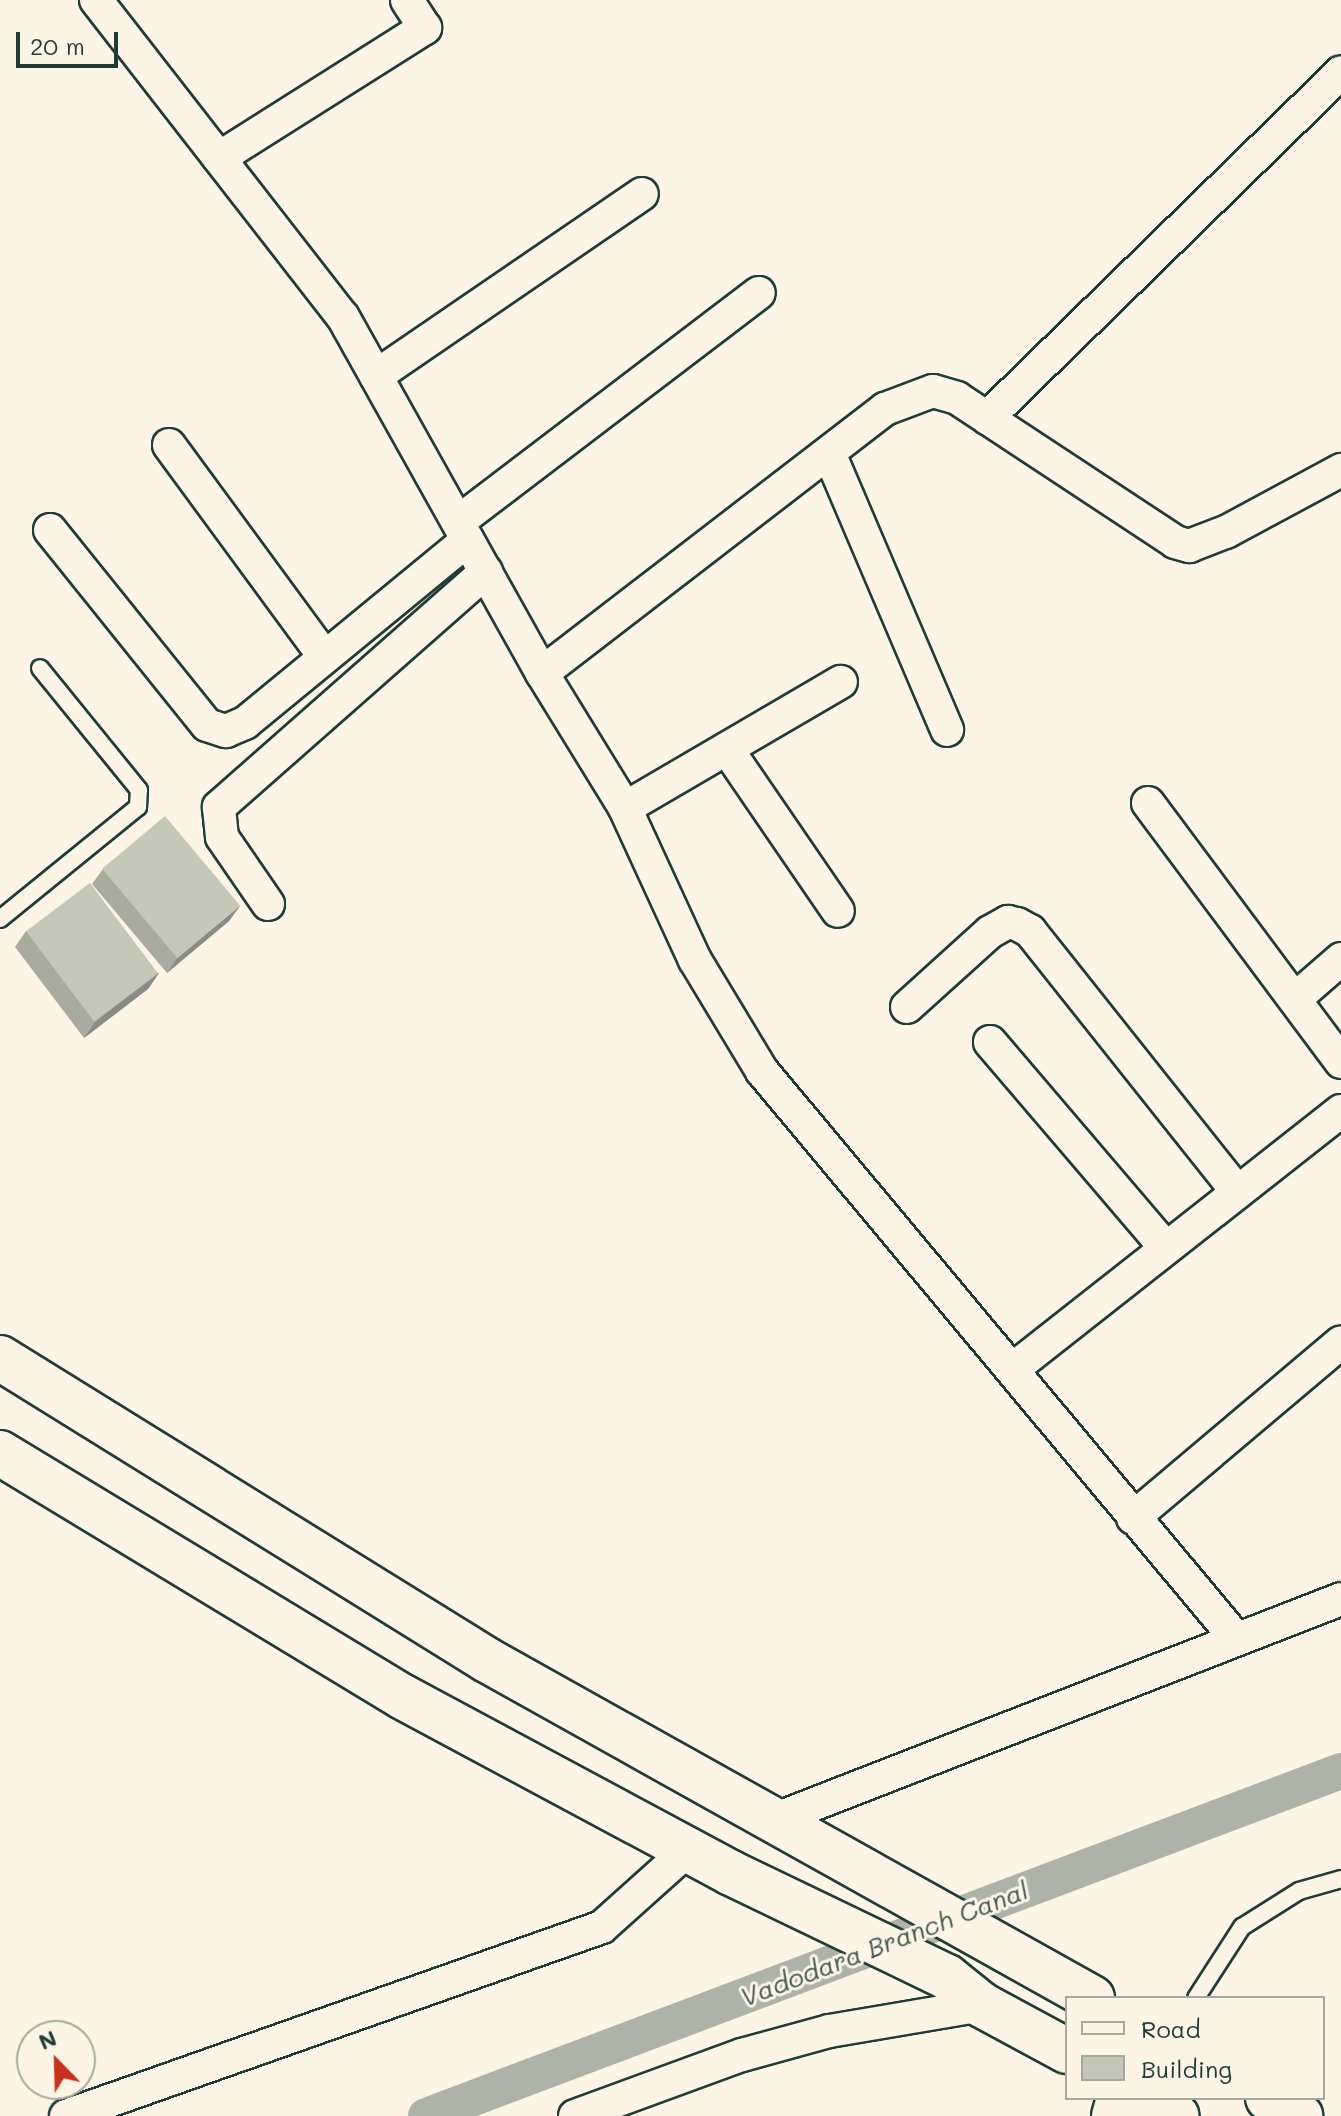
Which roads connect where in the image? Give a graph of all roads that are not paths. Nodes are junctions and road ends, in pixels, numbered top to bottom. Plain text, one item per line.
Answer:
1 (96, 0) edge
2 (407, 0) edge
3 (1341, 72) edge
4 (219, 158) junction
5 (642, 194) dead end
6 (759, 293) dead end
7 (376, 376) junction
8 (987, 418) junction
9 (169, 445) dead end
10 (829, 453) junction
11 (1341, 470) edge
12 (50, 530) dead end
13 (463, 531) junction
14 (486, 572) junction
15 (325, 657) junction
16 (40, 668) dead end
17 (542, 673) junction
18 (841, 682) dead end
19 (947, 730) dead end
20 (727, 749) junction
21 (1148, 803) dead end
22 (625, 808) junction
23 (268, 904) dead end
24 (838, 911) dead end
25 (0, 919) edge
26 (1341, 959) edge
27 (1295, 999) junction
28 (907, 1007) dead end
29 (990, 1042) dead end
30 (1341, 1062) edge
31 (1341, 1111) edge
32 (1237, 1191) junction
33 (1166, 1248) junction
34 (1341, 1342) edge
35 (0, 1358) edge
36 (1013, 1369) junction
37 (0, 1453) edge
38 (1133, 1518) junction
39 (1341, 1599) edge
40 (1234, 1636) junction
41 (776, 1819) junction
42 (689, 1849) junction
43 (1341, 1879) edge
44 (1088, 1996) edge
45 (1197, 1996) edge
46 (982, 2005) junction
47 (1065, 2050) edge
48 (1153, 2100) edge
49 (1272, 2100) edge
50 (66, 2116) edge
51 (575, 2116) edge
52 (1177, 2116) edge
53 (1300, 2116) edge

1 - 4 street
2 - 4 street
3 - 8 street
4 - 7 street
5 - 7 street
6 - 13 street
7 - 13 street
8 - 10 street
8 - 11 street
9 - 15 street
10 - 17 street
10 - 19 street
12 - 15 street
13 - 14 street
13 - 15 street
14 - 17 street
14 - 23 street
16 - 25 lane
17 - 22 street
18 - 20 street
20 - 22 street
20 - 24 street
21 - 27 street
22 - 36 street
26 - 27 street
27 - 30 street
28 - 32 street
29 - 33 street
31 - 32 street
32 - 33 street
33 - 36 street
34 - 38 street
35 - 41 main road
36 - 38 street
37 - 42 main road
38 - 40 street
39 - 40 street
40 - 41 street
41 - 44 main road
42 - 46 main road
42 - 50 street
43 - 45 lane
46 - 47 main road
46 - 51 street
48 - 52 main road
49 - 53 main road

